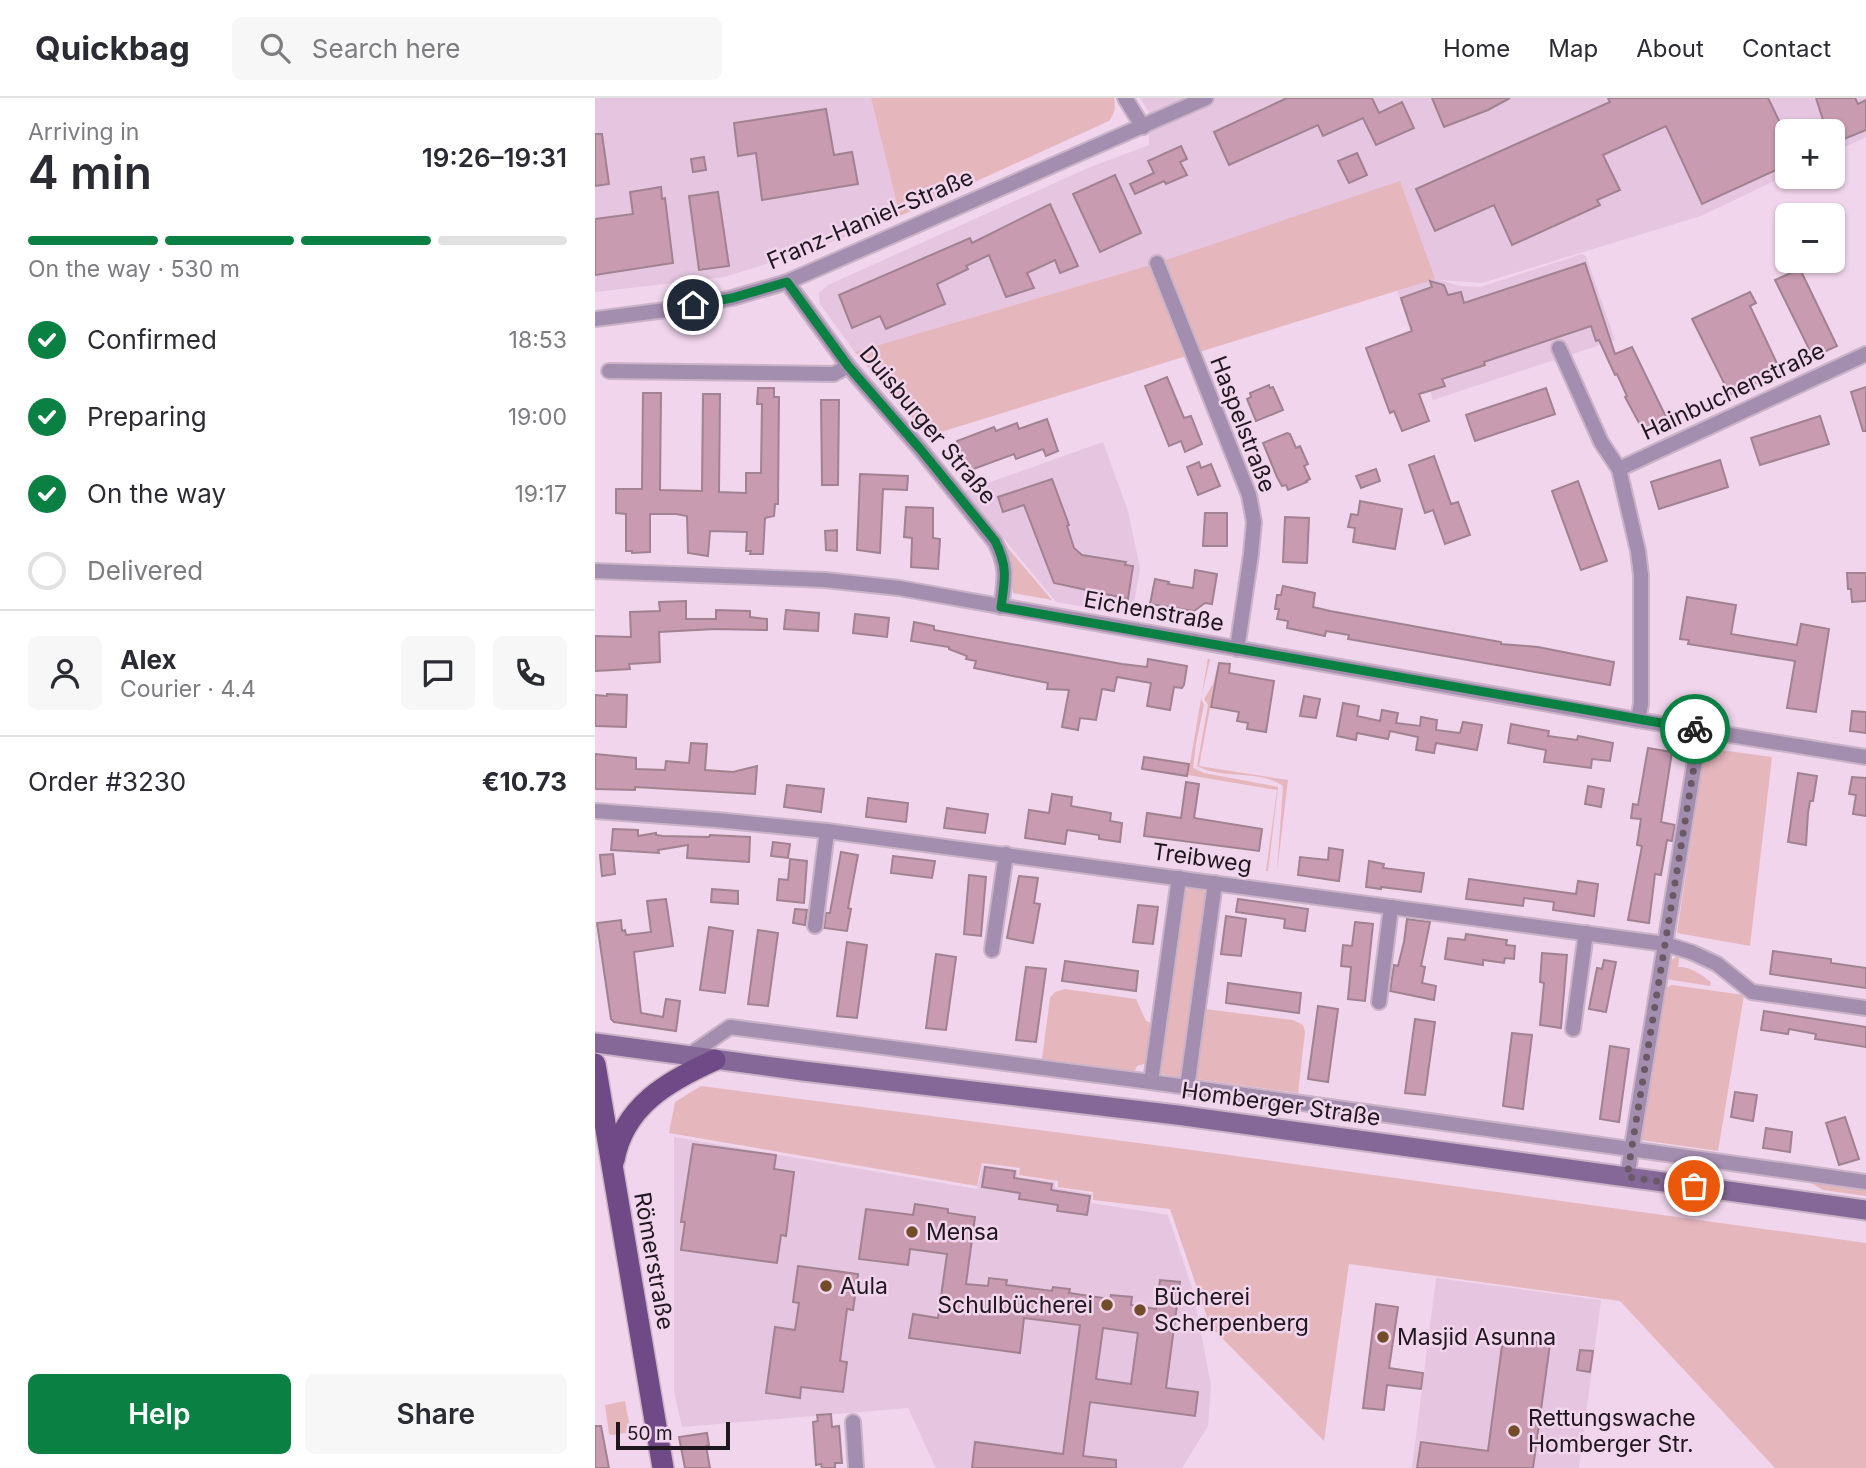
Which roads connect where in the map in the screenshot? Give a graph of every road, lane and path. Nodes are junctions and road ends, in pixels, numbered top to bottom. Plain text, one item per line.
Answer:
1 (1125, 98) edge
2 (1206, 98) edge
3 (1143, 127) junction
4 (1157, 263) dead end
5 (787, 282) junction
6 (598, 317) edge
7 (1559, 348) dead end
8 (1866, 354) edge
9 (848, 366) junction
10 (609, 371) dead end
11 (1619, 469) junction
12 (595, 571) edge
13 (1001, 607) junction
14 (1237, 649) junction
15 (1638, 720) junction
16 (1700, 730) junction
17 (1866, 757) edge
18 (595, 811) edge
19 (827, 831) junction
20 (1006, 854) junction
21 (1179, 878) junction
22 (1215, 883) junction
23 (1391, 907) junction
24 (815, 926) dead end
25 (1586, 933) junction
26 (1665, 944) junction
27 (992, 950) dead end
28 (1379, 1002) dead end
29 (1866, 1008) edge
30 (1573, 1029) dead end
31 (595, 1043) edge
32 (688, 1056) junction
33 (715, 1060) junction
34 (595, 1063) edge
35 (1151, 1082) junction
36 (1187, 1088) junction
37 (1631, 1151) junction
38 (612, 1169) junction
39 (1627, 1177) junction
40 (1866, 1182) edge
41 (1866, 1210) edge
42 (853, 1422) dead end
43 (663, 1468) edge
44 (856, 1468) edge

1 - 3 street
2 - 3 street, Franz-Haniel-Straße
3 - 5 street, Franz-Haniel-Straße
4 - 14 street, Haspelstraße
5 - 6 street, Franz-Haniel-Straße
5 - 9 street, Duisburger Straße
7 - 11 street
8 - 11 street, Hainbuchenstraße
9 - 10 street
9 - 13 street, Duisburger Straße
11 - 15 street
12 - 13 street, Eichenstraße
13 - 14 street, Eichenstraße
14 - 15 street, Eichenstraße
15 - 16 street, Eichenstraße
16 - 17 street, Eichenstraße
16 - 26 street
18 - 19 street, Treibweg
19 - 20 street, Treibweg
19 - 24 street
20 - 21 street, Treibweg
20 - 27 street
21 - 22 street, Treibweg
21 - 35 street, Homberger Straße
22 - 23 street, Treibweg
22 - 36 street, Homberger Straße
23 - 25 street, Treibweg
23 - 28 street
25 - 26 street, Treibweg
25 - 30 street
26 - 29 street, Treibweg
26 - 37 street
31 - 32 main road, Homberger Straße
32 - 33 main road, Homberger Straße
32 - 35 street, Homberger Straße
33 - 38 main road
33 - 39 main road, Homberger Straße
34 - 38 main road, Römerstraße
35 - 36 street, Homberger Straße
36 - 37 street, Homberger Straße
37 - 39 street
37 - 40 street, Homberger Straße
38 - 43 main road, Römerstraße
39 - 41 main road, Homberger Straße
42 - 44 street

